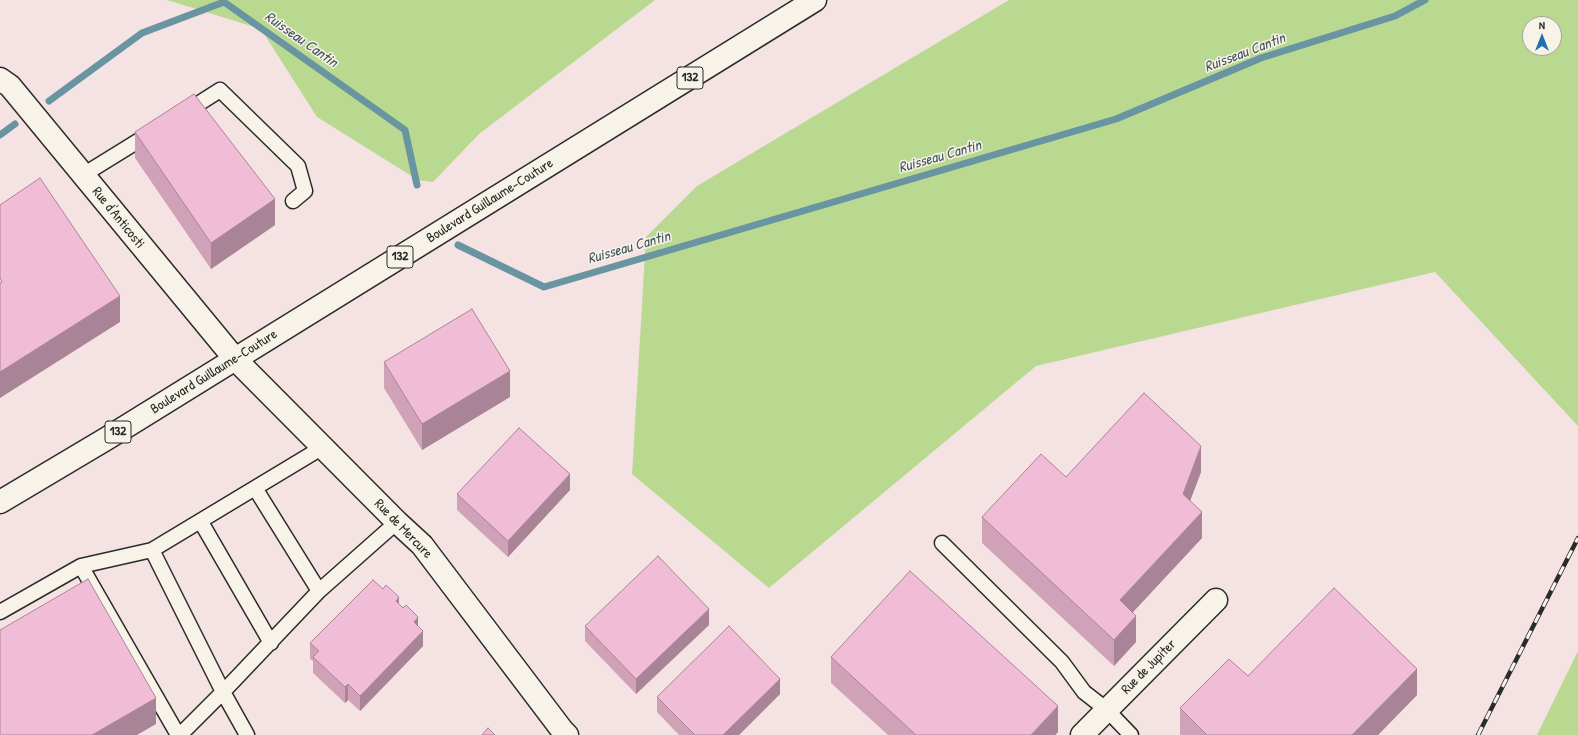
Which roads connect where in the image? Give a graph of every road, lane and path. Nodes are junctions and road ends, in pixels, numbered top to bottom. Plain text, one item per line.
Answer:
1 (815, 0) edge
2 (0, 79) edge
3 (174, 118) edge
4 (161, 127) edge
5 (83, 175) junction
6 (293, 201) dead end
7 (235, 360) junction
8 (323, 447) junction
9 (255, 488) junction
10 (0, 502) edge
11 (201, 522) junction
12 (397, 522) junction
13 (942, 544) dead end
14 (152, 550) junction
15 (81, 566) junction
16 (319, 591) junction
17 (1216, 600) dead end
18 (0, 612) edge
19 (271, 643) junction
20 (223, 692) junction
21 (1107, 710) junction
22 (179, 735) edge
23 (246, 735) edge
24 (567, 735) edge
25 (1082, 735) edge
26 (1131, 735) edge

1 - 7 street, Boulevard Guillaume-Couture / 132
2 - 5 street, Rue d'Anticosti
3 - 6 lane
4 - 5 lane
5 - 7 street, Rue d'Anticosti
7 - 8 street, Rue de Mercure
7 - 10 street, Boulevard Guillaume-Couture / 132
8 - 9 lane
8 - 12 street, Rue de Mercure
9 - 11 lane
9 - 16 lane
11 - 14 lane
11 - 19 lane
12 - 16 lane
12 - 24 street, Rue de Mercure
13 - 21 lane
14 - 15 lane
14 - 20 lane
15 - 18 lane
15 - 22 lane
16 - 19 lane
17 - 21 street, Rue de Jupiter
19 - 20 lane
20 - 22 lane
20 - 23 lane
21 - 25 street, Rue de Jupiter
21 - 26 lane

